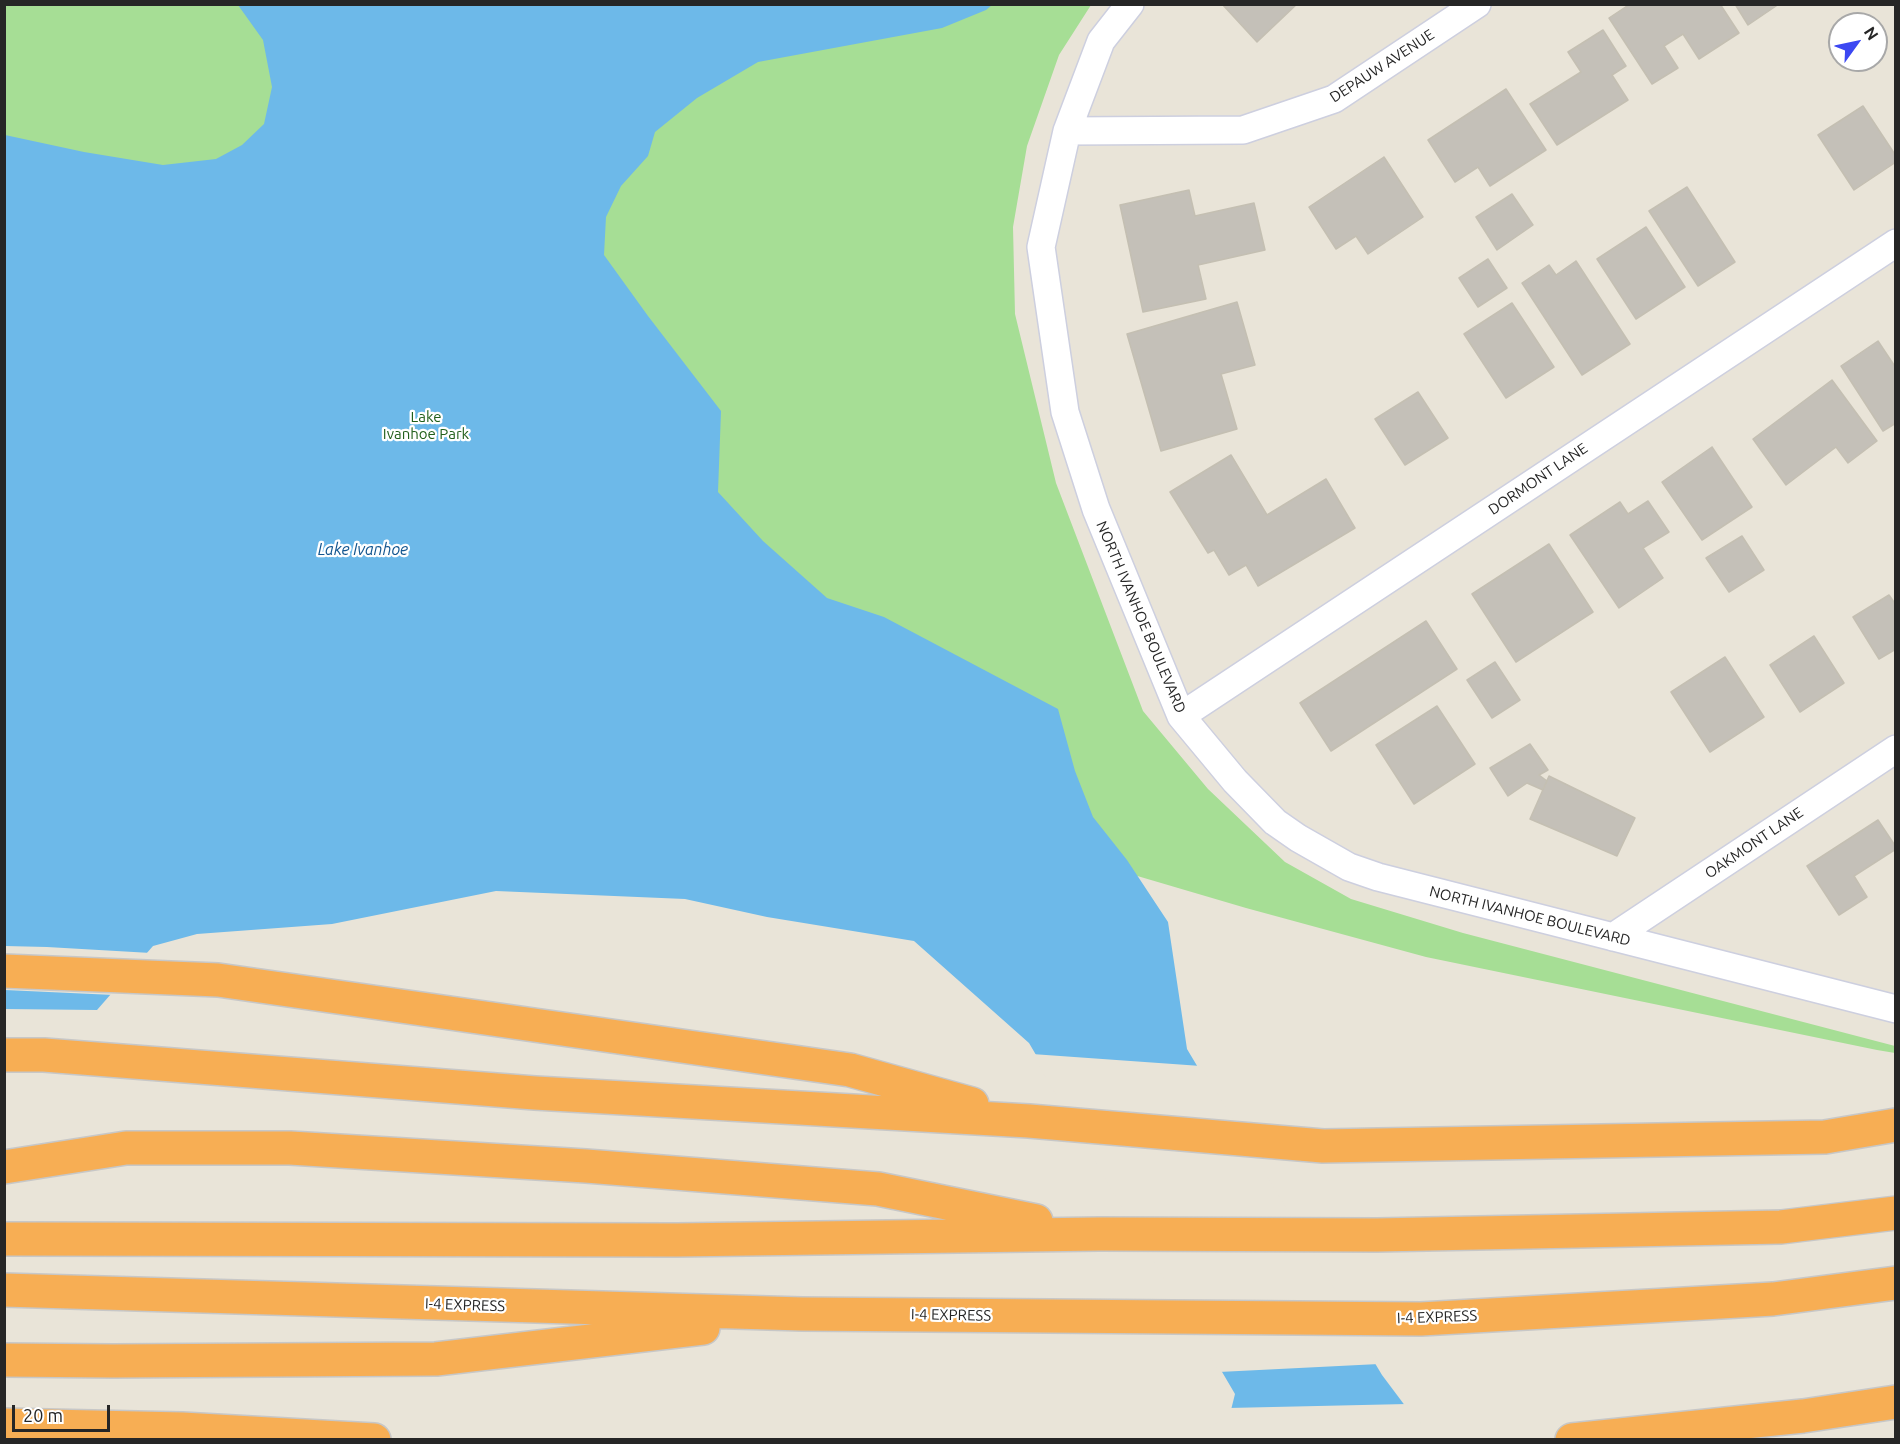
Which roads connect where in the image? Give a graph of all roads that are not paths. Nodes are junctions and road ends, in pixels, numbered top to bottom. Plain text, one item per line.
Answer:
1 (1130, 4) edge
2 (1477, 4) edge
3 (1067, 131) junction
4 (1896, 243) edge
5 (1181, 716) junction
6 (1896, 749) edge
7 (1613, 937) junction
8 (4, 971) edge
9 (1896, 1009) edge
10 (4, 1055) edge
11 (1029, 1121) junction
12 (1896, 1125) edge
13 (4, 1167) edge
14 (1896, 1213) edge
15 (1099, 1234) junction
16 (4, 1239) edge
17 (1896, 1283) edge
18 (4, 1290) edge
19 (821, 1314) junction
20 (4, 1360) edge
21 (1896, 1402) edge
22 (4, 1425) edge
23 (374, 1440) edge
24 (1572, 1440) edge

1 - 3 street, NORTH IVANHOE BOULEVARD
2 - 3 street, DEPAUW AVENUE
3 - 5 street, NORTH IVANHOE BOULEVARD
4 - 5 street, DORMONT LANE
5 - 7 street, NORTH IVANHOE BOULEVARD
6 - 7 street, OAKMONT LANE
7 - 9 street, NORTH IVANHOE BOULEVARD
8 - 11 highway
10 - 11 highway
11 - 12 highway
13 - 15 highway
14 - 15 highway
15 - 16 highway
17 - 19 highway, I-4 EXPRESS
18 - 19 highway, I-4 EXPRESS
19 - 20 highway
21 - 24 highway
22 - 23 highway

